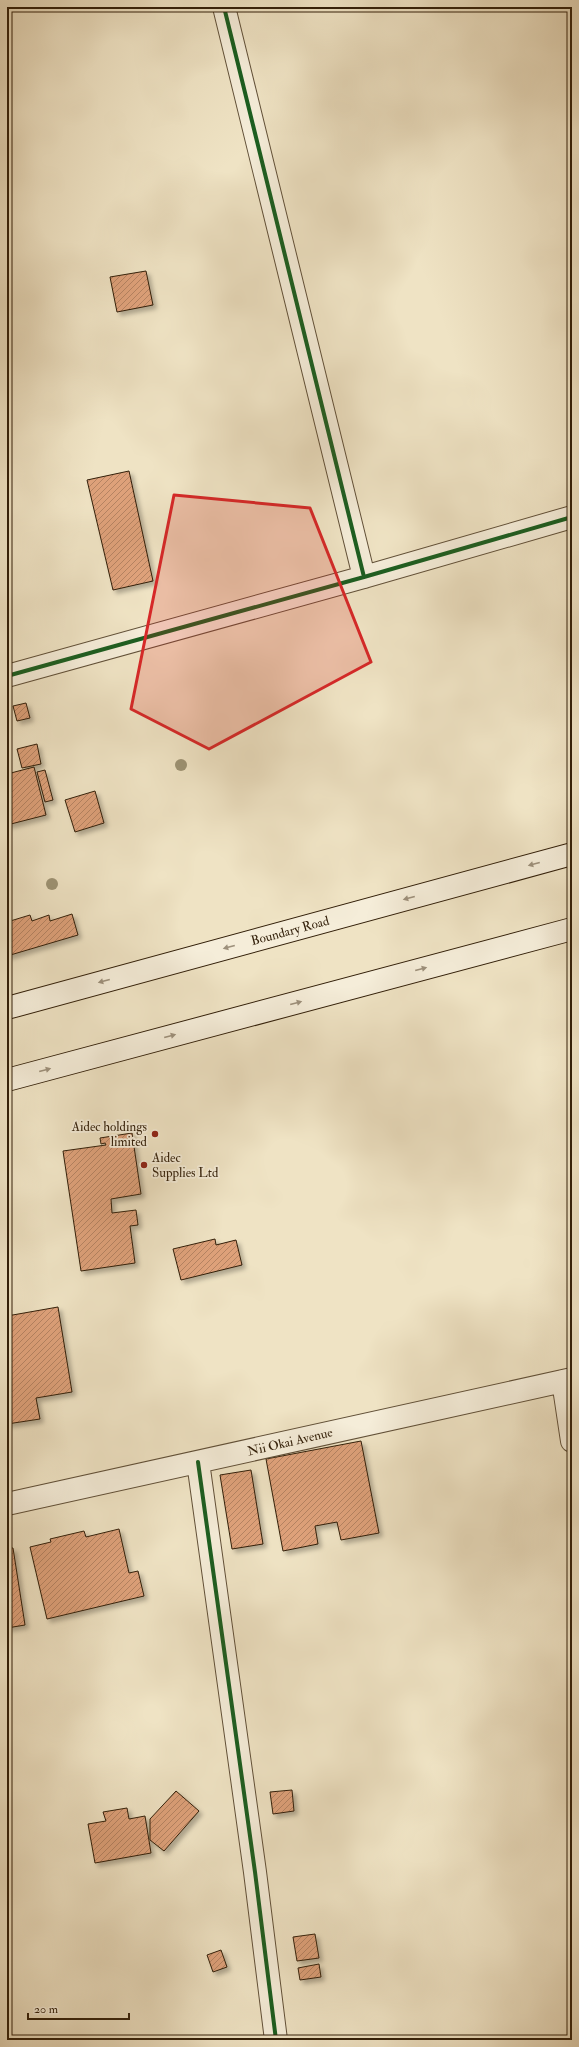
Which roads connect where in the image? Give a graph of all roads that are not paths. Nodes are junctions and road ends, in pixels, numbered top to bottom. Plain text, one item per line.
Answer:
1 (224, 7) edge
2 (572, 517) edge
3 (364, 577) junction
4 (7, 676) edge
5 (572, 854) edge
6 (572, 928) edge
7 (7, 1008) edge
8 (7, 1080) edge
9 (568, 1380) edge
10 (572, 1441) edge
11 (198, 1462) junction
12 (7, 1504) edge
13 (276, 2040) edge

1 - 3 street
2 - 3 street
3 - 4 street
5 -> 7 street, Boundary Road
8 -> 6 street
9 - 10 street
9 - 11 street, Nii Okai Avenue
11 - 12 street, Nii Okai Avenue
11 - 13 street

